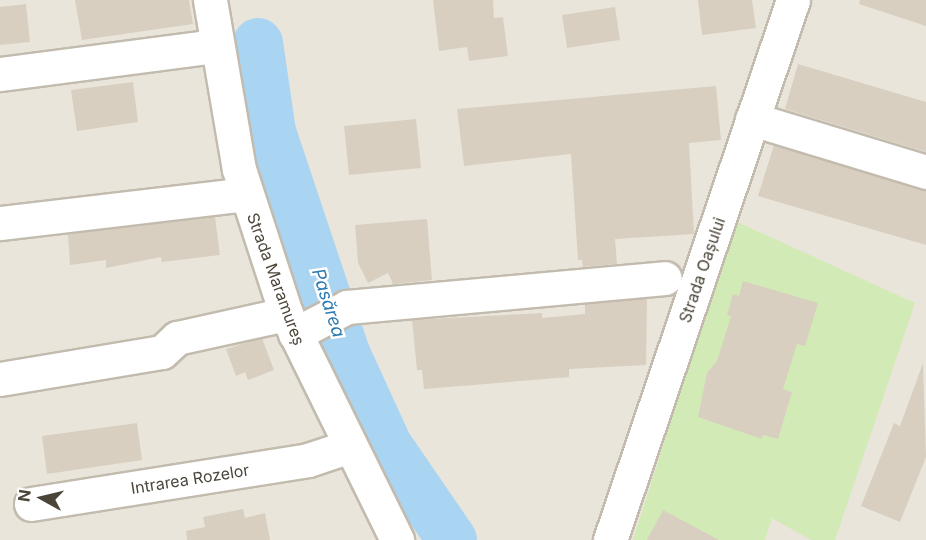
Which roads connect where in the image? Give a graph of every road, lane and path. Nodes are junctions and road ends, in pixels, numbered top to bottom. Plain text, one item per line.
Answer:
1 (210, 0) edge
2 (793, 0) edge
3 (215, 46) junction
4 (0, 74) edge
5 (752, 119) junction
6 (926, 172) edge
7 (246, 194) junction
8 (0, 223) edge
9 (664, 278) dead end
10 (290, 324) junction
11 (0, 379) edge
12 (347, 447) junction
13 (31, 504) dead end
14 (397, 540) edge
15 (610, 540) edge

1 - 3 street, Strada Maramureș
2 - 5 street, Strada Oașului
3 - 4 street
3 - 7 street, Strada Maramureș
5 - 6 street
5 - 15 street, Strada Oașului
7 - 8 street
7 - 10 street, Strada Maramureș
9 - 10 street
10 - 11 street
10 - 12 street, Strada Maramureș
12 - 13 street, Intrarea Rozelor
12 - 14 street, Strada Maramureș

